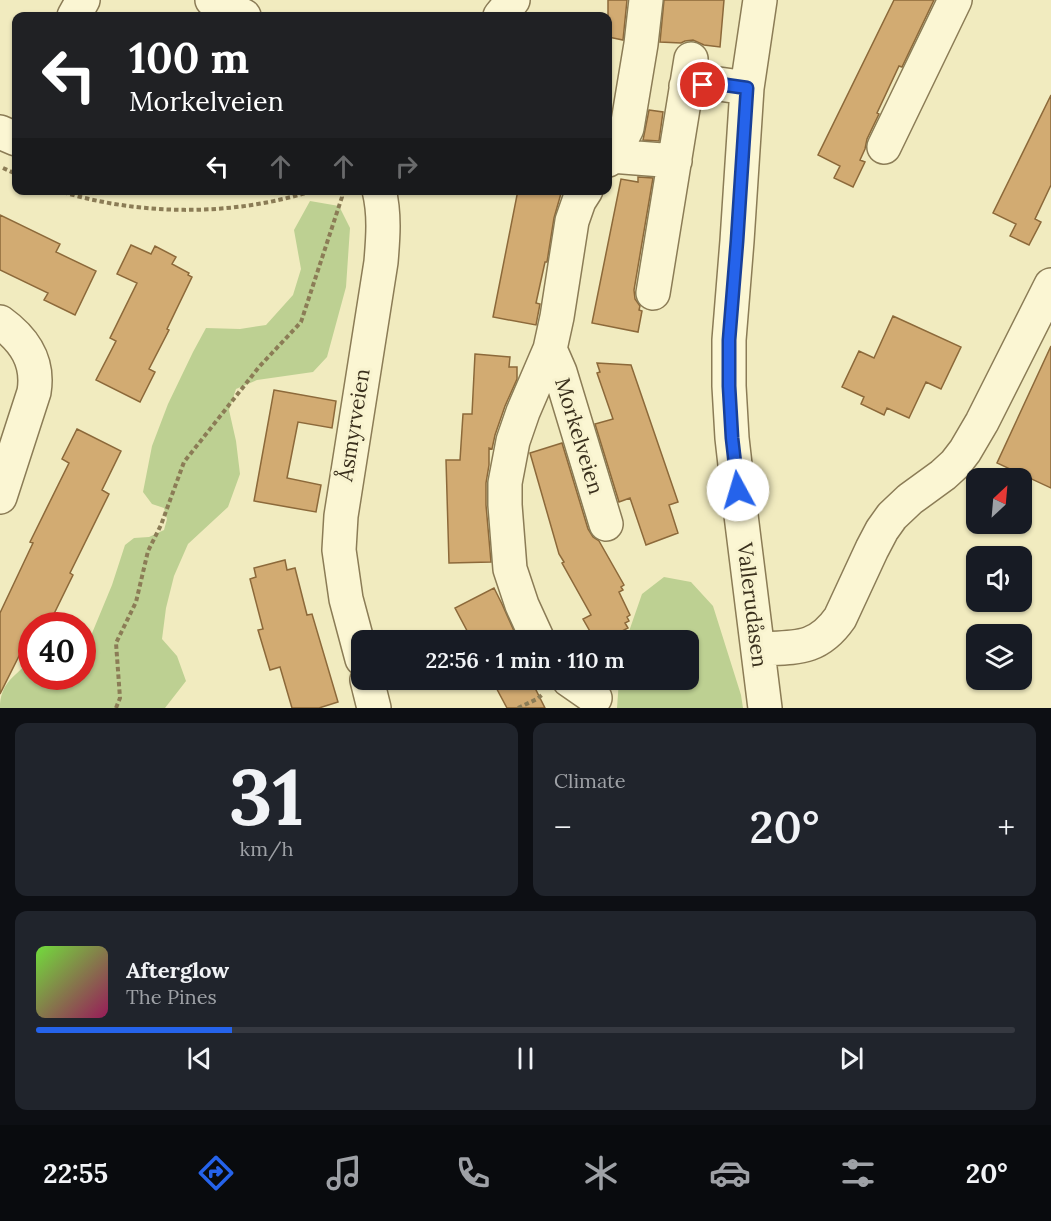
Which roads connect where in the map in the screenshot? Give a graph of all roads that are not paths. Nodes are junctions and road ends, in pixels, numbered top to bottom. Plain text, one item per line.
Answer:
1 (212, 0) edge
2 (513, 0) edge
3 (646, 0) edge
4 (760, 0) edge
5 (956, 0) edge
6 (236, 12) edge
7 (503, 12) edge
8 (747, 88) junction
9 (884, 147) dead end
10 (612, 153) edge
11 (612, 158) edge
12 (675, 161) junction
13 (380, 195) edge
14 (583, 195) edge
15 (1051, 285) edge
16 (653, 293) dead end
17 (0, 322) edge
18 (550, 349) junction
19 (0, 497) edge
20 (606, 524) dead end
21 (354, 630) edge
22 (534, 630) edge
23 (758, 649) junction
24 (370, 690) edge
25 (374, 708) edge
26 (765, 708) edge

1 - 6 street
2 - 7 street
3 - 10 street
4 - 8 street, Vallerudåsen
5 - 9 street
8 - 12 street
8 - 23 street, Vallerudåsen
11 - 12 street
12 - 16 street
13 - 21 street, Åsmyrveien
14 - 18 street, Morkelveien
15 - 23 street
17 - 19 street
18 - 20 street, Morkelveien
18 - 22 street, Morkelveien
23 - 26 street, Vallerudåsen
24 - 25 street

